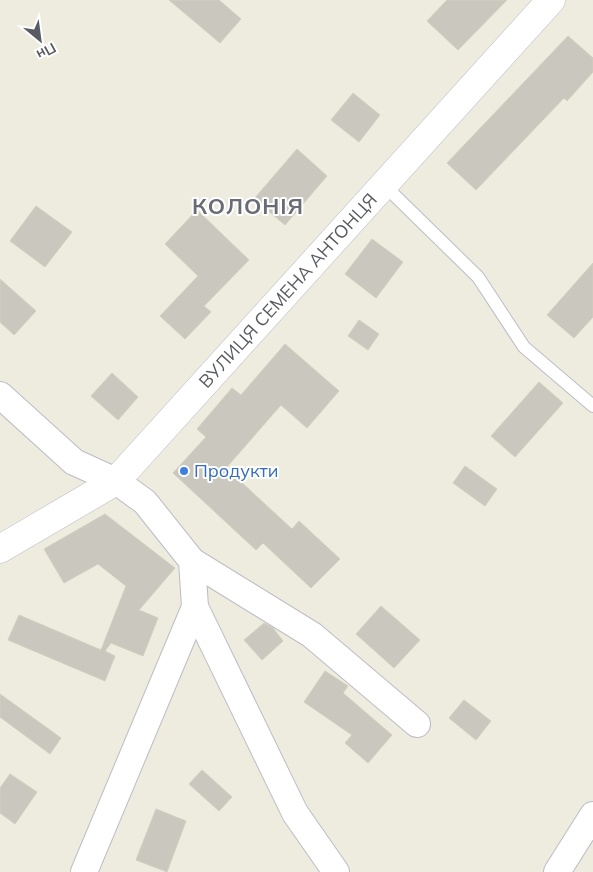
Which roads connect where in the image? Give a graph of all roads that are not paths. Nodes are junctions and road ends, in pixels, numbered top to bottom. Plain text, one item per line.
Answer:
1 (551, 0) edge
2 (384, 185) junction
3 (0, 395) edge
4 (593, 406) edge
5 (116, 481) junction
6 (0, 549) edge
7 (192, 562) junction
8 (195, 607) junction
9 (417, 724) dead end
10 (593, 815) edge
11 (84, 872) edge
12 (336, 872) edge
13 (557, 872) edge

1 - 2 street, ВУЛИЦЯ СЕМЕНА АНТОНЦЯ
2 - 4 lane
2 - 5 street, ВУЛИЦЯ СЕМЕНА АНТОНЦЯ
3 - 5 street
5 - 6 street, ВУЛИЦЯ СЕМЕНА АНТОНЦЯ
5 - 7 street
7 - 8 street
7 - 9 street
8 - 11 street
8 - 12 street
10 - 13 street

